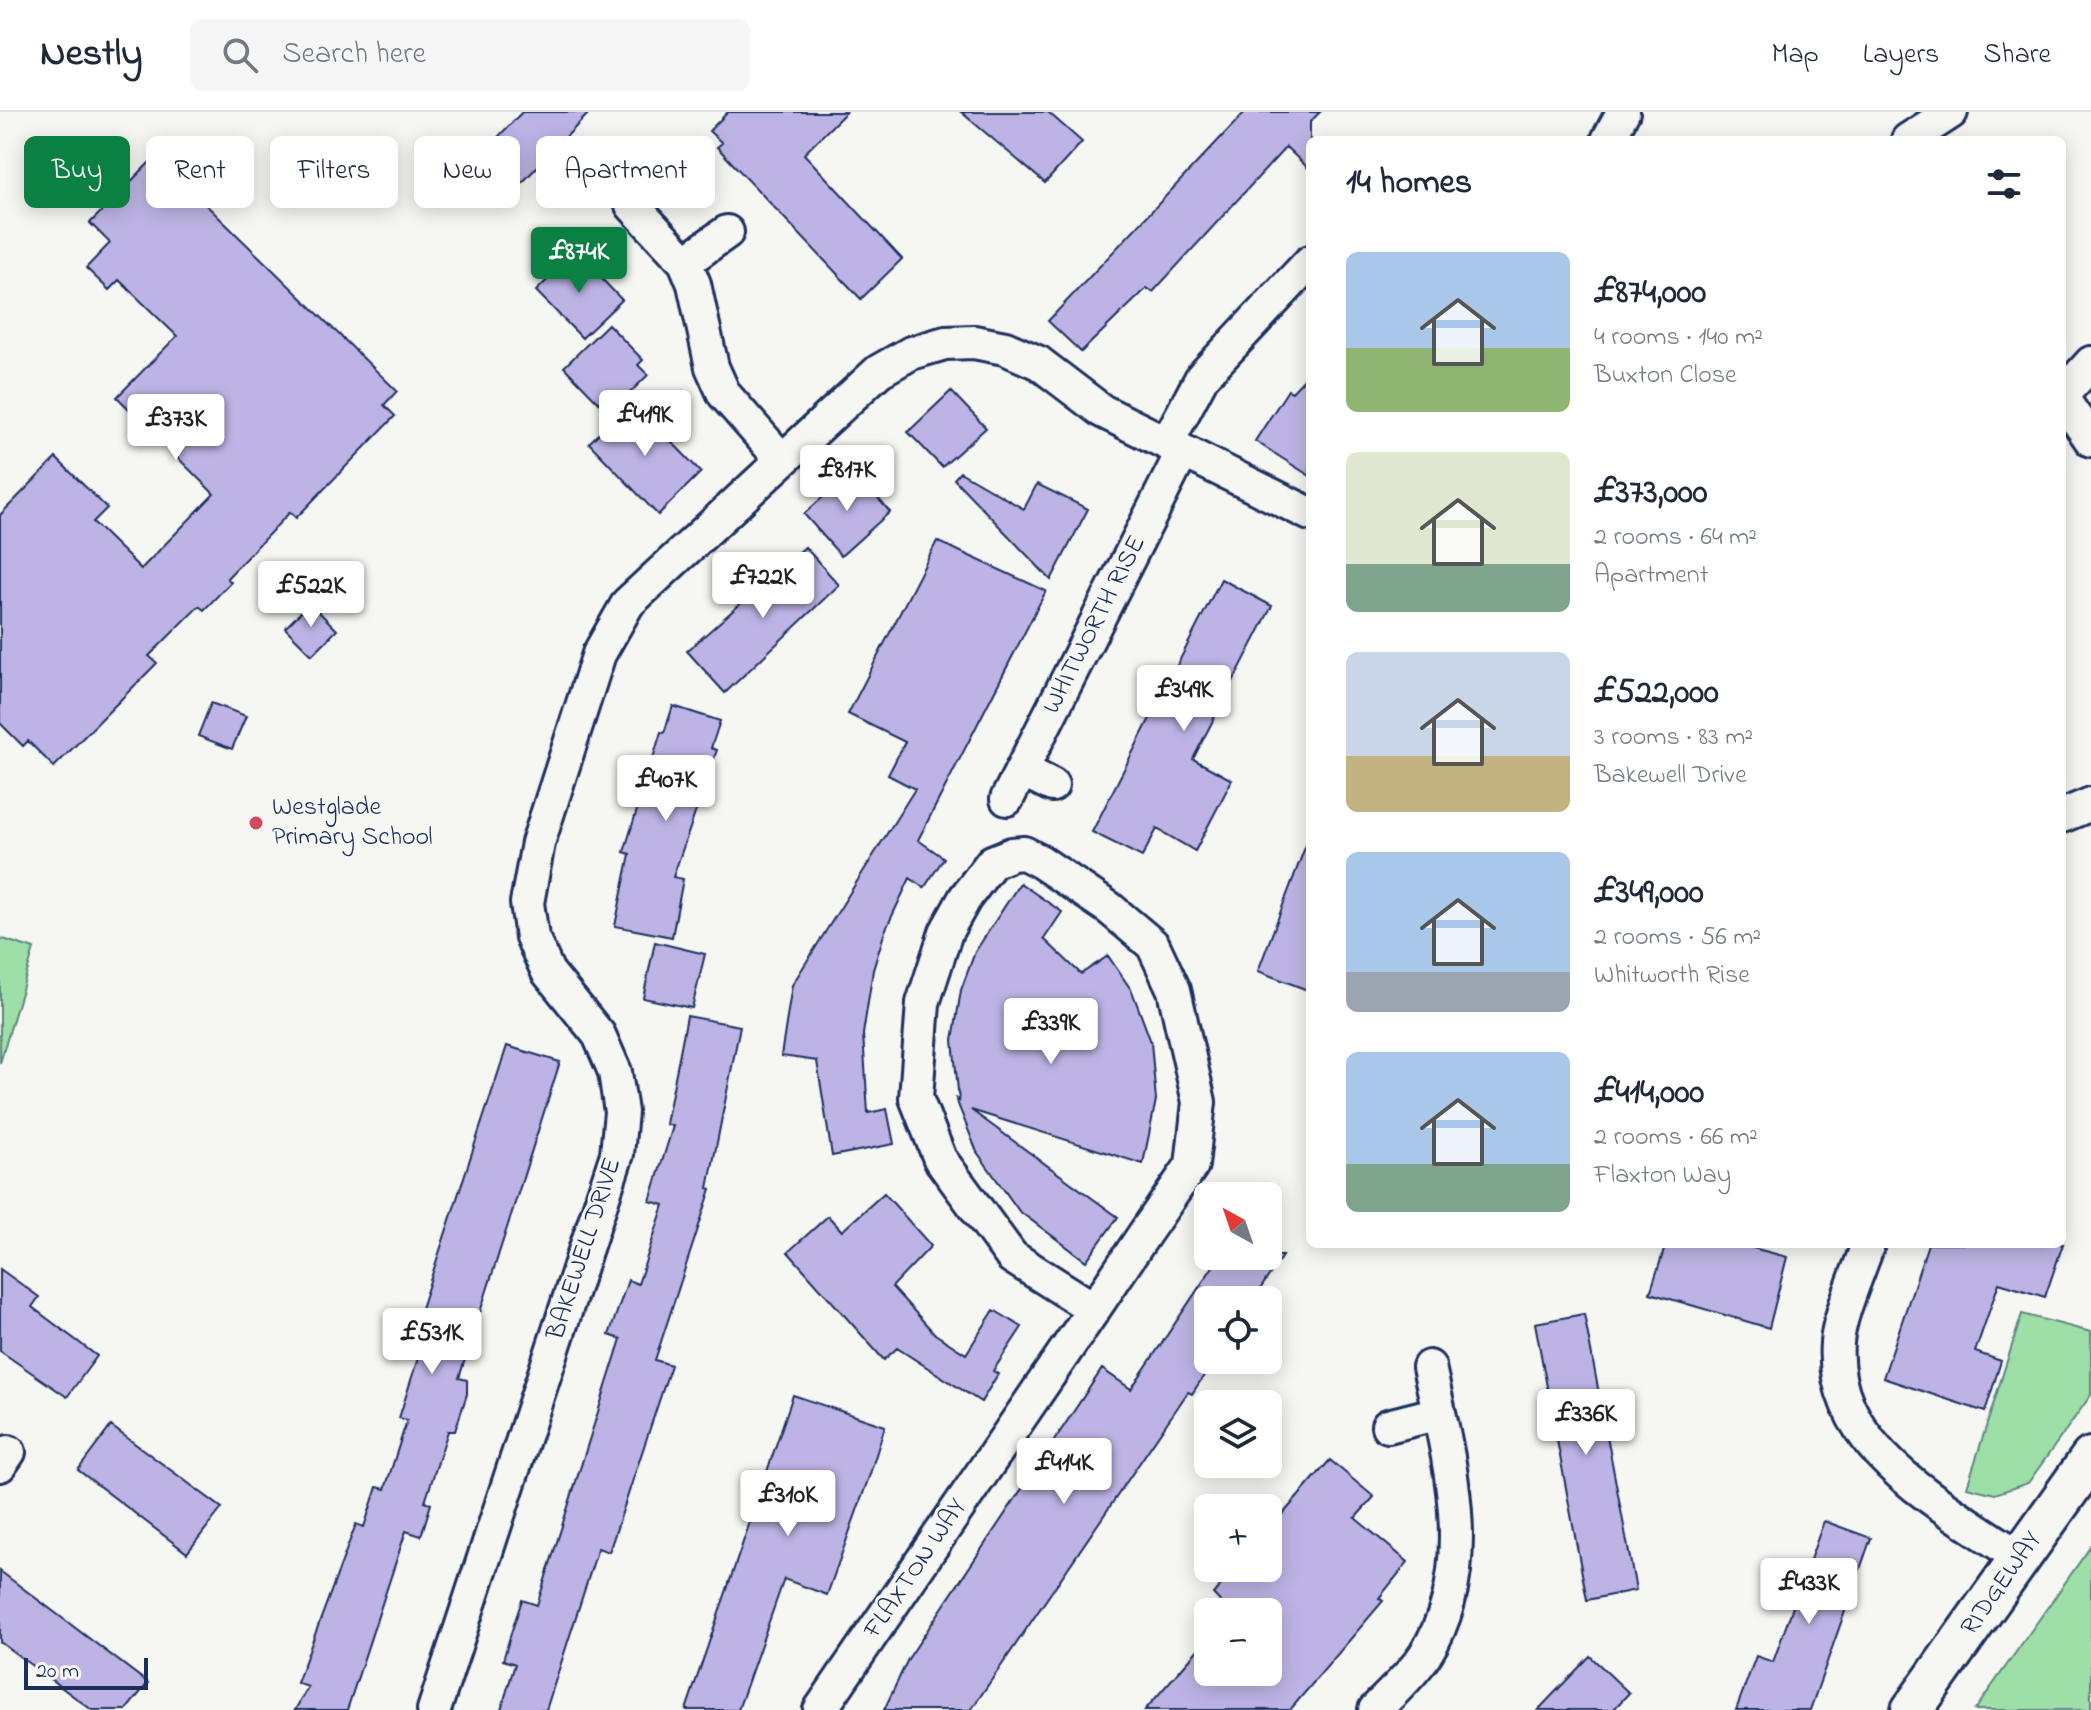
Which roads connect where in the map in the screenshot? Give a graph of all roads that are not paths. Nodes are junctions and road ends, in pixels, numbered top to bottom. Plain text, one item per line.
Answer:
1 (1623, 112) edge
2 (1951, 112) edge
3 (1610, 136) edge
4 (1914, 136) edge
5 (635, 208) edge
6 (727, 232) dead end
7 (685, 262) junction
8 (1306, 266) edge
9 (2091, 363) edge
10 (2066, 392) edge
11 (2066, 403) edge
12 (2091, 440) edge
13 (1175, 447) junction
14 (782, 460) junction
15 (1306, 512) edge
16 (1022, 770) junction
17 (1052, 785) dead end
18 (1007, 799) dead end
19 (2091, 804) edge
20 (2066, 814) edge
21 (1867, 1248) edge
22 (1094, 1309) junction
23 (1429, 1367) dead end
24 (1439, 1413) junction
25 (1388, 1426) dead end
26 (2091, 1458) edge
27 (2020, 1558) junction
28 (434, 1710) edge
29 (820, 1710) edge
30 (1375, 1710) edge
31 (1912, 1710) edge

1 - 3 street
2 - 4 street
5 - 7 street
6 - 7 street
7 - 14 street
8 - 13 street, WHITWORTH RISE
9 - 10 street
11 - 12 street
13 - 14 street, BAKEWELL DRIVE
13 - 15 street
13 - 16 street, WHITWORTH RISE
14 - 28 street, BAKEWELL DRIVE
16 - 17 street
16 - 18 street, WHITWORTH RISE
19 - 20 street
21 - 27 street
22 - 22 street, FLAXTON WAY
22 - 29 street, FLAXTON WAY
23 - 24 street
24 - 25 street
24 - 30 street
26 - 27 street, RIDGEWAY
27 - 31 street, RIDGEWAY

